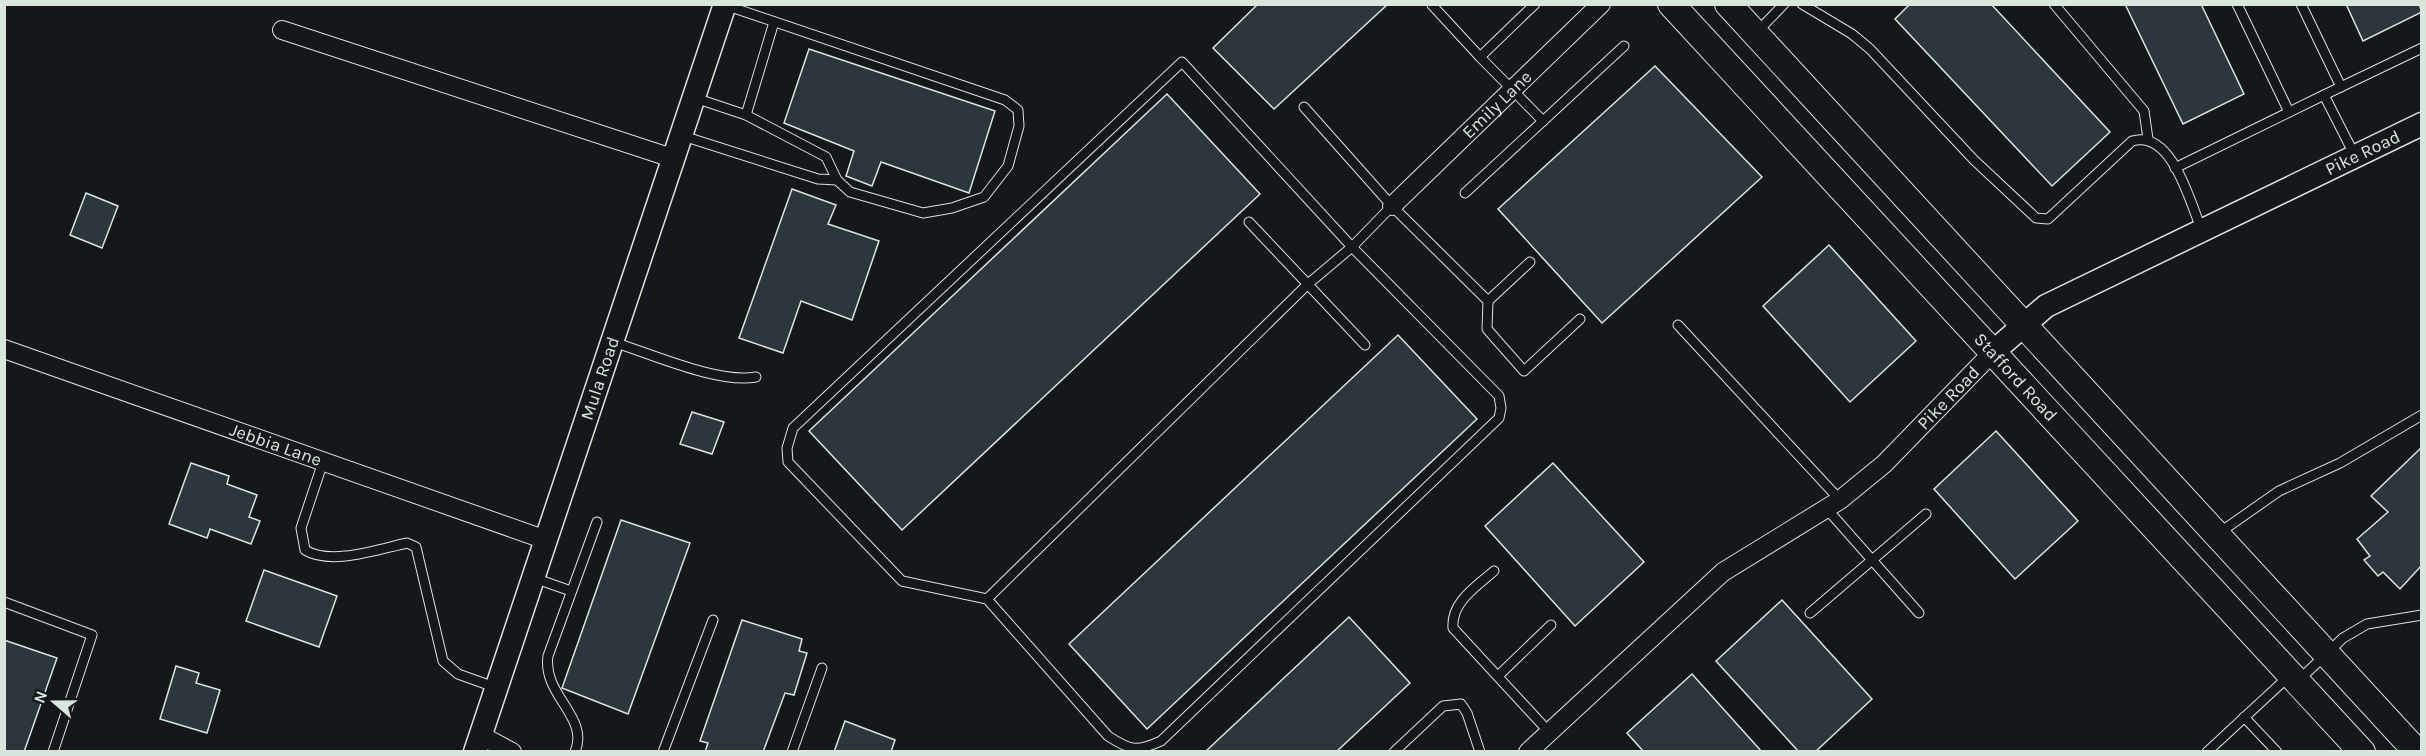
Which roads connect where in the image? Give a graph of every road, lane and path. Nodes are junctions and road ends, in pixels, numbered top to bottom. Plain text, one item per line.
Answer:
1 (1535, 4) edge
2 (1601, 4) edge
3 (1671, 4) edge
4 (1728, 4) edge
5 (1784, 4) edge
6 (1802, 4) edge
7 (2054, 4) edge
8 (2237, 4) edge
9 (2301, 4) edge
10 (725, 5) edge
11 (1432, 5) edge
12 (774, 22) junction
13 (282, 30) dead end
14 (1755, 34) junction
15 (1624, 46) dead end
16 (2421, 48) edge
17 (1480, 57) junction
18 (1723, 60) junction
19 (2341, 87) junction
20 (1511, 89) junction
21 (2324, 95) junction
22 (695, 98) junction
23 (1304, 107) dead end
24 (2289, 112) junction
25 (746, 115) junction
26 (1543, 121) junction
27 (2421, 124) edge
28 (683, 136) junction
29 (2148, 139) junction
30 (2355, 157) junction
31 (675, 159) junction
32 (2175, 168) junction
33 (837, 180) junction
34 (1465, 193) dead end
35 (1392, 206) junction
36 (1249, 222) dead end
37 (2202, 231) junction
38 (1352, 247) junction
39 (1530, 262) dead end
40 (1308, 284) junction
41 (1488, 301) junction
42 (1580, 319) dead end
43 (1678, 325) dead end
44 (2022, 325) junction
45 (614, 342) junction
46 (1365, 345) dead end
47 (4, 349) edge
48 (1993, 352) junction
49 (756, 377) dead end
50 (2421, 416) edge
51 (323, 462) junction
52 (1833, 504) junction
53 (1926, 514) dead end
54 (597, 522) dead end
55 (2216, 534) junction
56 (546, 540) junction
57 (1871, 559) junction
58 (1494, 571) dead end
59 (534, 578) junction
60 (572, 591) junction
61 (987, 599) junction
62 (4, 602) edge
63 (1810, 613) dead end
64 (1919, 613) dead end
65 (2421, 615) edge
66 (713, 620) dead end
67 (1551, 625) dead end
68 (2326, 654) junction
69 (822, 668) dead end
70 (1498, 676) junction
71 (2294, 678) junction
72 (496, 688) junction
73 (2244, 717) junction
74 (1549, 732) junction
75 (478, 743) edge
76 (53, 752) edge
77 (512, 752) edge
78 (575, 752) edge
79 (663, 752) edge
80 (792, 752) edge
81 (1394, 752) edge
82 (1480, 752) edge
83 (1528, 752) edge
84 (2207, 752) edge
85 (2277, 752) edge
86 (2362, 752) edge
87 (2417, 752) edge

1 - 17 lane
2 - 20 street, Emily Lane
3 - 18 main road, Stafford Road
4 - 14 main road
5 - 14 lane
6 - 29 lane
7 - 29 lane
8 - 24 lane
9 - 19 lane
10 - 12 lane
10 - 22 street, Mula Road
11 - 17 lane
12 - 25 lane
12 - 33 lane
13 - 31 street
14 - 18 main road
14 - 44 main road
15 - 26 lane
16 - 19 lane
17 - 20 lane
18 - 48 main road, Stafford Road
19 - 21 lane
20 - 26 lane
20 - 35 street, Emily Lane
21 - 24 lane
21 - 30 lane
22 - 25 lane
22 - 28 street, Mula Road
23 - 35 lane
24 - 32 lane
25 - 33 lane
26 - 34 lane
27 - 30 street, Pike Road
28 - 31 street, Mula Road
28 - 33 lane
29 - 32 lane
30 - 37 street, Pike Road
31 - 45 street, Mula Road
32 - 37 lane
35 - 38 lane
35 - 41 lane
36 - 40 lane
37 - 44 street, Pike Road
38 - 40 lane
38 - 61 lane
38 - 61 lane
39 - 41 lane
40 - 46 lane
40 - 61 lane
41 - 42 lane
43 - 52 lane
44 - 48 street, Pike Road
44 - 55 main road
45 - 49 lane
45 - 56 street, Mula Road
47 - 51 street, Jebbia Lane
48 - 52 street, Pike Road
48 - 71 main road, Stafford Road
50 - 55 lane
51 - 56 street, Jebbia Lane
51 - 72 lane
52 - 57 lane
52 - 74 street, Pike Road
53 - 57 lane
54 - 60 lane
55 - 68 main road
56 - 59 street, Mula Road
57 - 63 lane
57 - 64 lane
58 - 70 lane
59 - 60 lane
59 - 72 street, Mula Road
60 - 78 lane
62 - 76 lane
65 - 68 lane
66 - 79 lane
67 - 70 lane
68 - 71 lane
68 - 87 main road
69 - 80 lane
70 - 74 lane
71 - 73 lane
71 - 86 main road, Stafford Road
72 - 75 street, Mula Road
73 - 84 lane
73 - 85 lane
74 - 83 street, Pike Road
75 - 77 street
81 - 82 lane

